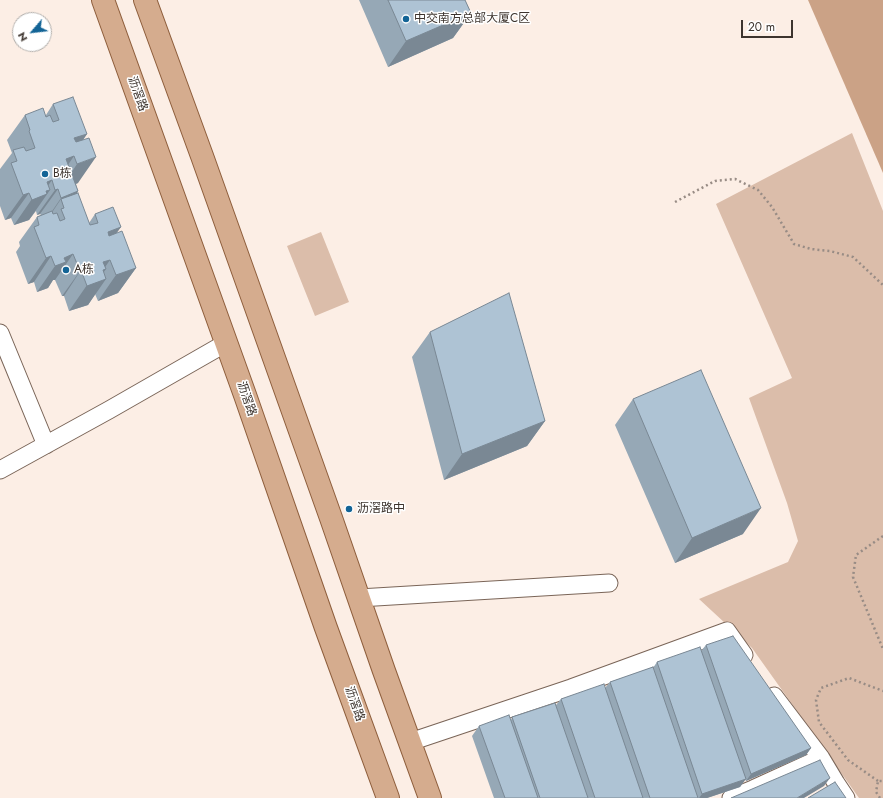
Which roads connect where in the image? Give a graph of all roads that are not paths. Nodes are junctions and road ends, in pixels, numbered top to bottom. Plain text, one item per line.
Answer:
1 (103, 0) edge
2 (145, 0) edge
3 (0, 333) edge
4 (226, 343) junction
5 (46, 445) junction
6 (0, 470) edge
7 (609, 583) dead end
8 (358, 598) junction
9 (410, 742) junction
10 (821, 758) junction
11 (388, 798) edge
12 (430, 798) edge
13 (731, 798) edge
14 (846, 798) edge

1 - 4 main road, 沥滘路
2 - 8 main road
3 - 5 street
4 - 5 street
4 - 11 main road, 沥滘路
5 - 6 street
7 - 8 street
8 - 9 main road
9 - 10 street
9 - 12 main road
10 - 13 street
10 - 14 street

